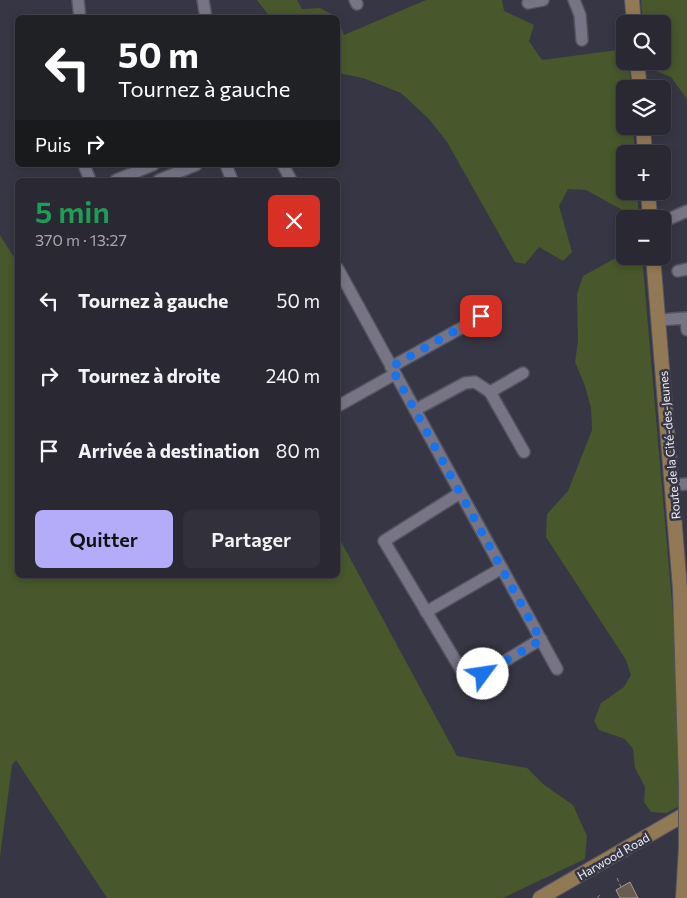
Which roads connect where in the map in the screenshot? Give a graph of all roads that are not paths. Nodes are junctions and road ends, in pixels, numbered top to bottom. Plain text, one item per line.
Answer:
1 (78, 0) edge
2 (203, 0) edge
3 (543, 0) edge
4 (574, 0) edge
5 (632, 0) edge
6 (528, 3) dead end
7 (80, 15) edge
8 (206, 15) edge
9 (633, 15) edge
10 (582, 40) dead end
11 (191, 167) edge
12 (139, 172) edge
13 (122, 178) edge
14 (164, 178) edge
15 (687, 211) edge
16 (671, 218) edge
17 (654, 265) edge
18 (340, 273) edge
19 (481, 316) dead end
20 (659, 320) junction
21 (687, 322) edge
22 (393, 370) junction
23 (523, 374) dead end
24 (490, 392) junction
25 (340, 405) edge
26 (415, 410) junction
27 (524, 452) dead end
28 (687, 484) edge
29 (672, 485) junction
30 (460, 493) junction
31 (502, 568) junction
32 (426, 612) junction
33 (541, 640) junction
34 (557, 669) dead end
35 (686, 783) edge
36 (687, 813) edge
37 (686, 847) edge
38 (540, 898) edge
39 (684, 898) edge

1 - 7 lane
2 - 8 lane
3 - 6 lane
4 - 10 lane
5 - 9 main road
11 - 14 lane
12 - 13 lane
15 - 16 lane
17 - 20 main road, Route de la Cité-des-Jeunes
18 - 22 lane
19 - 22 lane
20 - 21 lane
20 - 29 main road, Route de la Cité-des-Jeunes
22 - 25 lane
22 - 26 lane
23 - 24 lane
24 - 26 lane
24 - 27 lane
26 - 30 lane
28 - 29 lane
29 - 35 main road, Route de la Cité-des-Jeunes
30 - 31 lane
30 - 32 lane
31 - 32 lane
31 - 33 lane
32 - 33 lane
33 - 34 lane
35 - 37 main road, Route de la Cité-des-Jeunes, bridge
36 - 38 main road, Harwood Road
37 - 39 main road, Route de la Cité-des-Jeunes

